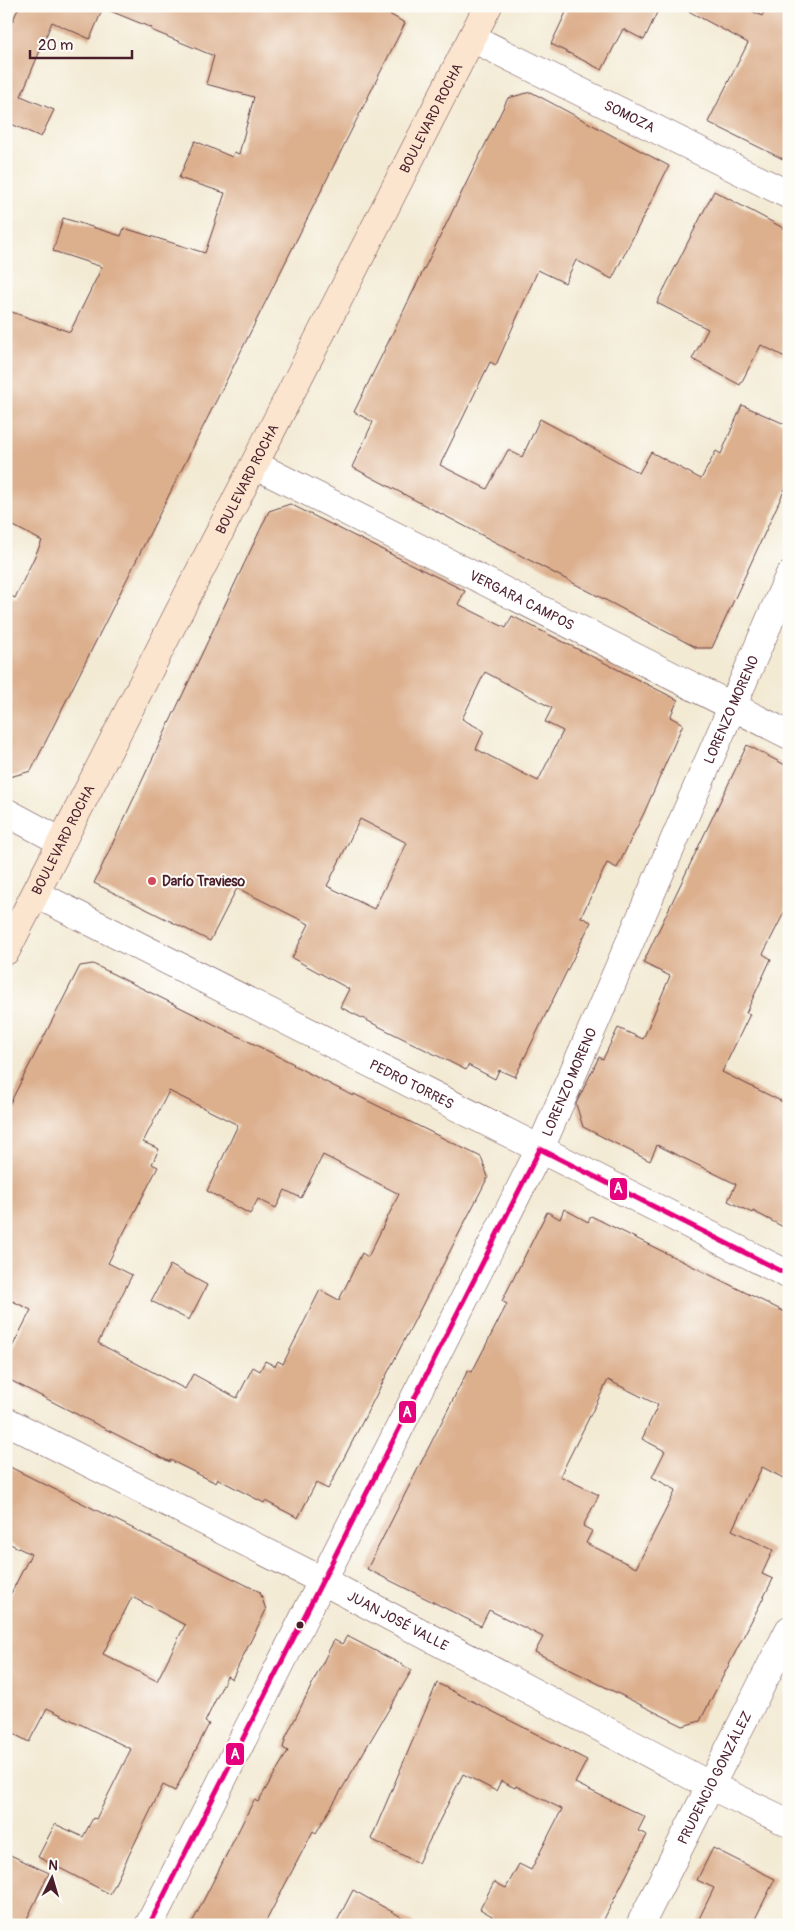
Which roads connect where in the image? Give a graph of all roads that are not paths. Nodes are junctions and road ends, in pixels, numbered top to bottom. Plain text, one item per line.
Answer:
1 (487, 7) edge
2 (472, 38) junction
3 (789, 195) edge
4 (255, 465) junction
5 (789, 576) edge
6 (733, 707) junction
7 (789, 735) edge
8 (6, 812) edge
9 (62, 842) junction
10 (36, 894) junction
11 (6, 951) edge
12 (540, 1149) junction
13 (789, 1275) edge
14 (6, 1421) edge
15 (323, 1581) junction
16 (789, 1630) edge
17 (711, 1786) junction
18 (789, 1823) edge
19 (149, 1925) edge
20 (640, 1925) edge

1 - 2 main road, BOULEVARD ROCHA
2 - 3 street, SOMOZA
2 - 4 main road, BOULEVARD ROCHA
4 - 6 street, VERGARA CAMPOS
4 - 9 main road, BOULEVARD ROCHA
5 - 6 street, LORENZO MORENO
6 - 7 street, VERGARA CAMPOS
6 - 12 street, LORENZO MORENO
8 - 9 street
9 - 10 main road, BOULEVARD ROCHA
10 - 11 main road, BOULEVARD ROCHA
10 - 12 street, PEDRO TORRES
12 - 13 street, PEDRO TORRES
12 - 15 street, LORENZO MORENO
14 - 15 street, JUAN JOSÉ VALLE
15 - 17 street, JUAN JOSÉ VALLE
15 - 19 street, LORENZO MORENO
16 - 17 street, PRUDENCIO GONZÁLEZ
17 - 18 street, JUAN JOSÉ VALLE
17 - 20 street, PRUDENCIO GONZÁLEZ

